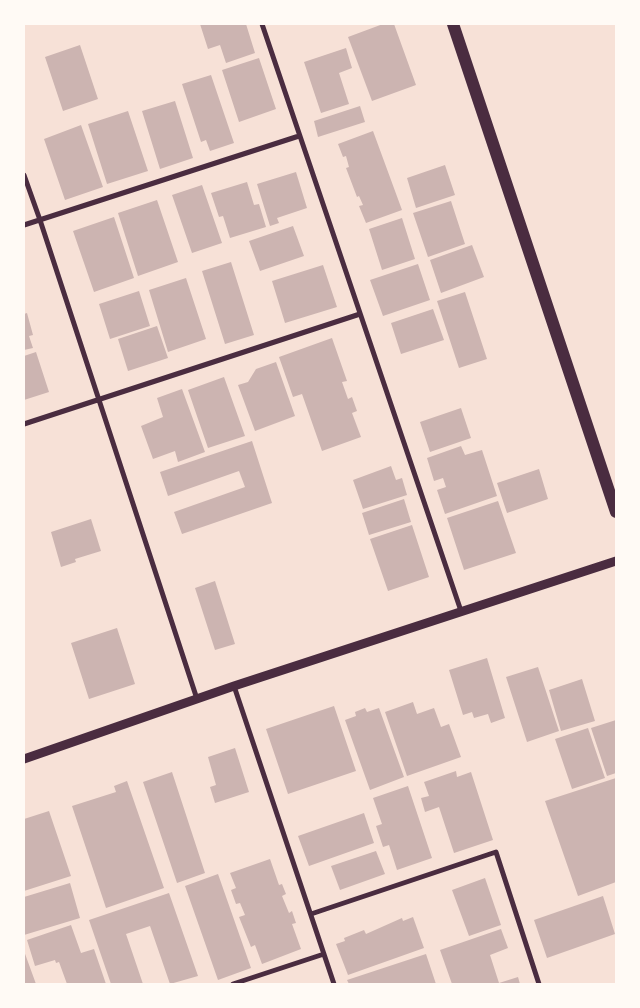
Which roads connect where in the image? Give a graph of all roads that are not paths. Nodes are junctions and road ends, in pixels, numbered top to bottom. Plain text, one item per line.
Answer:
1 (262, 24) edge
2 (453, 24) edge
3 (299, 136) junction
4 (24, 175) edge
5 (40, 220) junction
6 (24, 226) edge
7 (360, 314) junction
8 (98, 399) junction
9 (24, 424) edge
10 (616, 512) edge
11 (616, 561) edge
12 (461, 611) junction
13 (234, 686) junction
14 (197, 699) junction
15 (24, 759) edge
16 (311, 914) junction
17 (324, 954) junction
18 (233, 984) edge
19 (334, 984) edge
20 (540, 984) edge

1 - 3 street
2 - 10 main road
3 - 5 street
3 - 7 street
4 - 5 street
5 - 6 street
5 - 8 street
7 - 8 street
7 - 12 street
8 - 9 street
8 - 14 street
11 - 12 street
12 - 13 street
13 - 14 street
13 - 16 street
14 - 15 street
16 - 17 street
16 - 20 street
17 - 18 street
17 - 19 street

